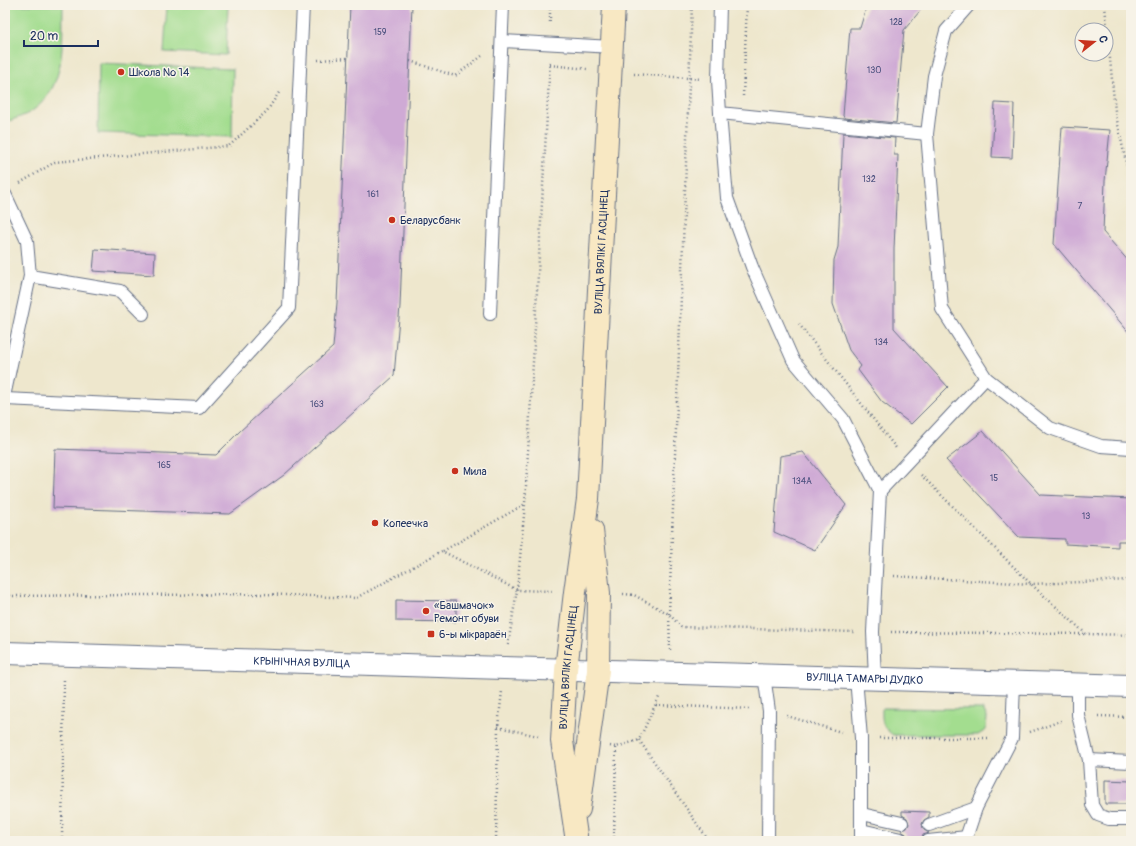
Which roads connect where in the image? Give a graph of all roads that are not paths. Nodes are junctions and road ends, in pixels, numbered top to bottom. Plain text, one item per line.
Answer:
1 (303, 5) edge
2 (503, 5) edge
3 (614, 5) edge
4 (720, 5) edge
5 (969, 5) edge
6 (502, 41) junction
7 (613, 47) junction
8 (720, 113) junction
9 (927, 134) junction
10 (5, 194) edge
11 (30, 276) junction
12 (143, 314) dead end
13 (490, 314) dead end
14 (986, 378) junction
15 (5, 392) edge
16 (5, 399) edge
17 (1131, 448) edge
18 (880, 491) junction
19 (588, 498) junction
20 (5, 653) edge
21 (566, 670) junction
22 (598, 671) junction
23 (764, 675) junction
24 (865, 678) junction
25 (1014, 682) junction
26 (1078, 684) junction
27 (1131, 686) edge
28 (1089, 760) junction
29 (1131, 762) edge
30 (976, 808) junction
31 (862, 814) junction
32 (1131, 819) edge
33 (902, 823) dead end
34 (929, 825) dead end
35 (861, 836) edge
36 (576, 838) edge
37 (901, 839) dead end
38 (966, 839) edge
39 (768, 841) edge
40 (928, 841) edge

1 - 16 lane
2 - 6 lane
3 - 7 main road, ВУЛІЦА ВЯЛІКІ ГАСЦІНЕЦ
4 - 8 lane
5 - 9 lane
6 - 7 lane
6 - 13 lane
7 - 19 main road, ВУЛІЦА ВЯЛІКІ ГАСЦІНЕЦ
8 - 9 lane
8 - 18 lane
9 - 14 lane
10 - 11 lane
11 - 12 lane
11 - 15 lane
14 - 17 lane
14 - 18 lane
18 - 24 lane
19 - 21 main road, ВУЛІЦА ВЯЛІКІ ГАСЦІНЕЦ
19 - 22 main road, ВУЛІЦА ВЯЛІКІ ГАСЦІНЕЦ
20 - 21 street, КРЫНІЧНАЯ ВУЛІЦА
21 - 22 street, КРЫНІЧНАЯ ВУЛІЦА
21 - 36 main road, ВУЛІЦА ВЯЛІКІ ГАСЦІНЕЦ
22 - 23 street, ВУЛІЦА ТАМАРЫ ДУДКО
22 - 36 main road, ВУЛІЦА ВЯЛІКІ ГАСЦІНЕЦ
23 - 24 street, ВУЛІЦА ТАМАРЫ ДУДКО
23 - 39 lane
24 - 25 street, ВУЛІЦА ТАМАРЫ ДУДКО
24 - 31 lane
25 - 26 street, ВУЛІЦА ТАМАРЫ ДУДКО
25 - 30 lane
26 - 27 street, ВУЛІЦА ТАМАРЫ ДУДКО
26 - 28 lane
28 - 29 lane
28 - 32 lane
30 - 34 lane
30 - 38 lane
31 - 33 lane
31 - 35 lane
35 - 37 lane
38 - 40 lane

